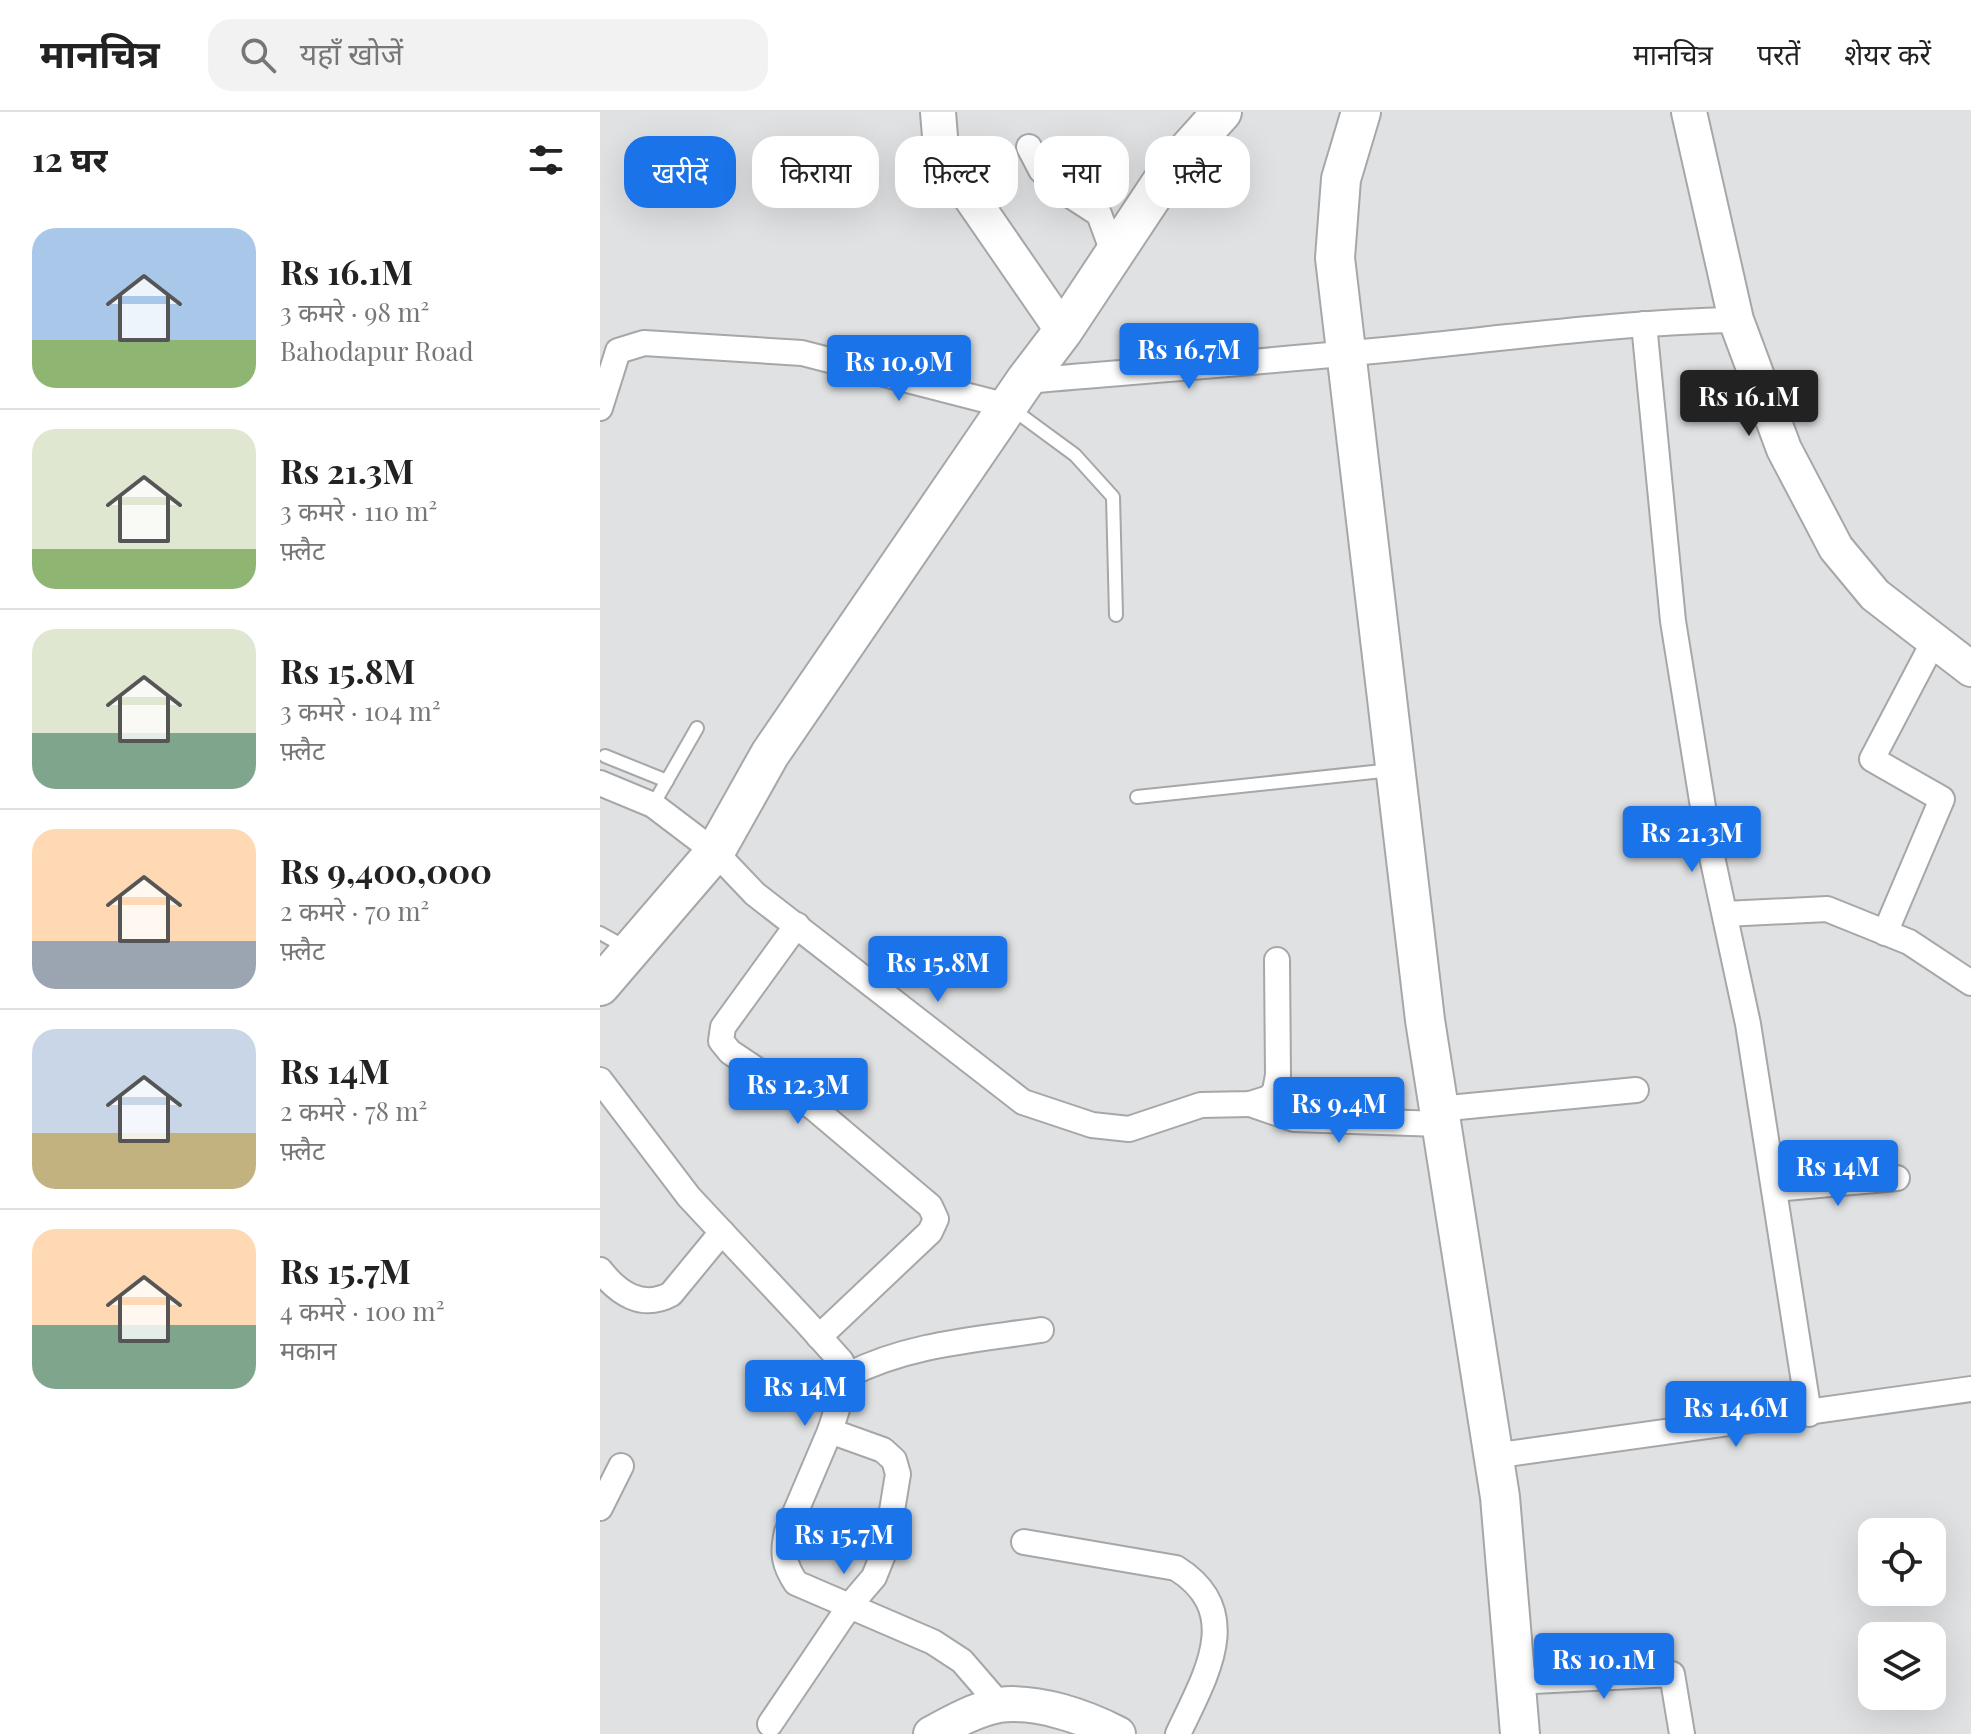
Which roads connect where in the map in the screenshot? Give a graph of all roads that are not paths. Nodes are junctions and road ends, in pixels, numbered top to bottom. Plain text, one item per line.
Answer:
1 (938, 112) edge
2 (1222, 112) edge
3 (1361, 112) edge
4 (1689, 112) edge
5 (1029, 147) dead end
6 (1113, 252) junction
7 (1736, 320) junction
8 (1644, 324) junction
9 (1063, 331) junction
10 (1348, 354) junction
11 (1017, 394) junction
12 (600, 408) edge
13 (1116, 615) dead end
14 (1934, 641) junction
15 (1971, 669) edge
16 (697, 728) dead end
17 (605, 756) dead end
18 (1396, 770) junction
19 (667, 781) junction
20 (600, 783) edge
21 (1137, 797) dead end
22 (653, 805) junction
23 (715, 852) junction
24 (1725, 914) junction
25 (797, 925) junction
26 (1885, 933) junction
27 (615, 941) edge
28 (1277, 960) dead end
29 (1971, 983) edge
30 (600, 986) edge
31 (600, 1080) edge
32 (1636, 1090) dead end
33 (1250, 1104) junction
34 (1439, 1117) junction
35 (1897, 1178) dead end
36 (1775, 1189) junction
37 (722, 1232) junction
38 (600, 1270) edge
39 (1041, 1330) dead end
40 (819, 1337) junction
41 (848, 1375) junction
42 (1971, 1389) edge
43 (1809, 1414) junction
44 (830, 1431) junction
45 (1493, 1456) junction
46 (621, 1466) dead end
47 (600, 1508) edge
48 (1024, 1542) dead end
49 (851, 1604) junction
50 (1516, 1682) junction
51 (1000, 1705) junction
52 (770, 1724) dead end
53 (931, 1734) edge
54 (1118, 1734) edge
55 (1178, 1734) edge
56 (1520, 1734) edge
57 (1682, 1734) edge

1 - 9 main road
2 - 6 main road
3 - 10 main road
4 - 7 main road
5 - 6 street
6 - 9 main road
7 - 8 street
7 - 14 main road
8 - 10 street
8 - 24 street
9 - 11 main road
10 - 11 street
10 - 18 main road
11 - 12 street
11 - 13 lane
11 - 23 main road
14 - 15 main road
14 - 26 street
16 - 19 lane
17 - 19 lane
18 - 21 lane
18 - 34 main road
19 - 22 lane
20 - 22 street
22 - 23 street
23 - 25 street
23 - 27 main road
24 - 26 street
24 - 36 street
25 - 33 street
25 - 40 street
26 - 29 street
27 - 30 main road
28 - 33 street
31 - 37 street
32 - 34 street
33 - 34 street
34 - 45 main road
35 - 36 street
36 - 43 street
37 - 38 street
37 - 40 street
39 - 41 street
40 - 41 street
41 - 44 street
42 - 43 street
43 - 45 street
44 - 49 street
44 - 49 street
45 - 50 main road
46 - 47 street
48 - 55 street
49 - 51 street
49 - 52 street
50 - 56 main road
50 - 57 street
51 - 53 main road
51 - 54 main road

